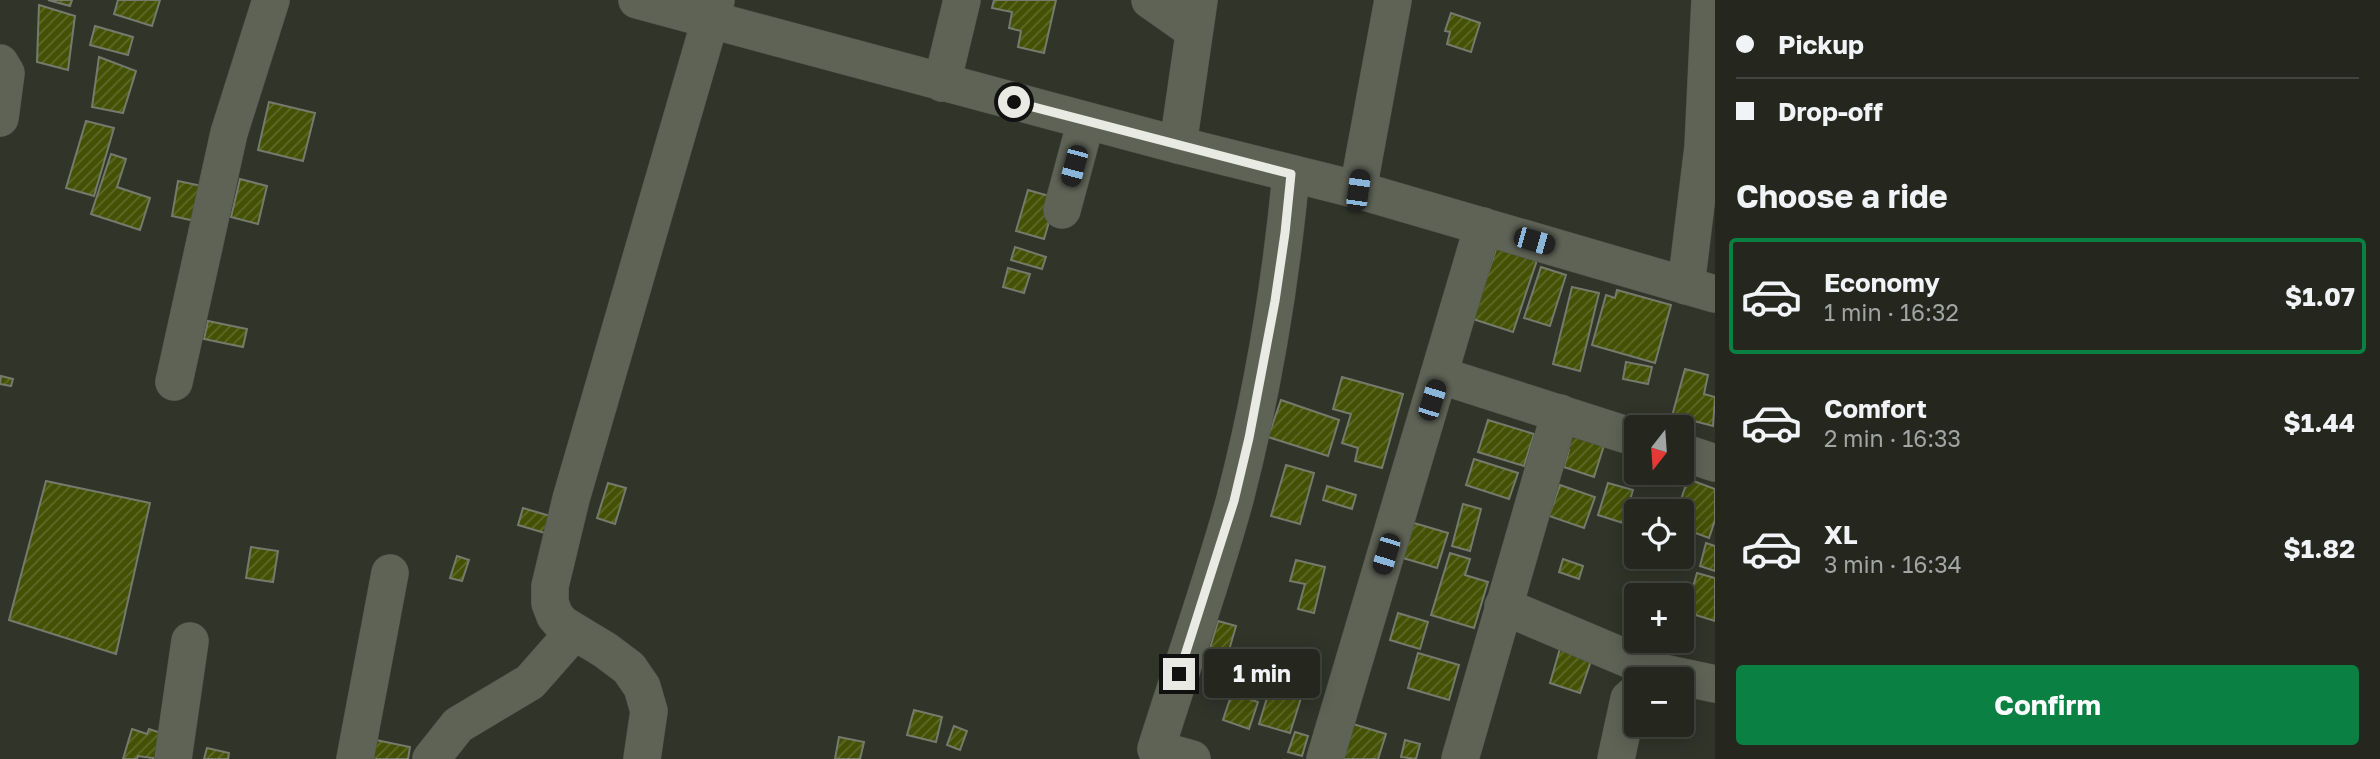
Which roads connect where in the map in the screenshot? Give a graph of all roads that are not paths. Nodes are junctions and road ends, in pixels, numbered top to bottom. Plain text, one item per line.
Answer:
1 (271, 0) edge
2 (637, 0) edge
3 (961, 0) edge
4 (1150, 0) edge
5 (1393, 0) edge
6 (714, 10) edge
7 (1712, 13) edge
8 (1196, 16) edge
9 (0, 64) edge
10 (942, 83) junction
11 (0, 118) edge
12 (1086, 121) junction
13 (1178, 145) junction
14 (1709, 149) edge
15 (1291, 174) junction
16 (1358, 190) junction
17 (1062, 210) dead end
18 (1483, 226) junction
19 (1701, 290) edge
20 (1439, 374) junction
21 (174, 382) dead end
22 (1560, 413) junction
23 (1624, 434) edge
24 (1694, 456) edge
25 (1715, 463) edge
26 (390, 573) dead end
27 (1503, 606) junction
28 (574, 632) junction
29 (190, 641) dead end
30 (1624, 668) edge
31 (1694, 683) edge
32 (1715, 684) edge
33 (1624, 722) edge
34 (173, 759) edge
35 (355, 759) edge
36 (431, 759) edge
37 (642, 759) edge
38 (1192, 759) edge
39 (1325, 759) edge
40 (1460, 759) edge
41 (1616, 759) edge

1 - 21 street
2 - 6 street
3 - 10 street
4 - 8 street
5 - 16 street
6 - 10 street
6 - 28 street
7 - 14 street
8 - 13 street
9 - 11 street
10 - 12 street
12 - 13 street
12 - 17 street
13 - 15 street
14 - 19 street
15 - 16 street
15 - 38 street
16 - 18 street
18 - 19 street
18 - 20 street
20 - 22 street
20 - 39 street
22 - 23 street
22 - 27 street
24 - 25 street
26 - 35 street
27 - 30 street
27 - 40 street
28 - 36 street
28 - 37 street
29 - 34 street
31 - 32 street
33 - 41 street

